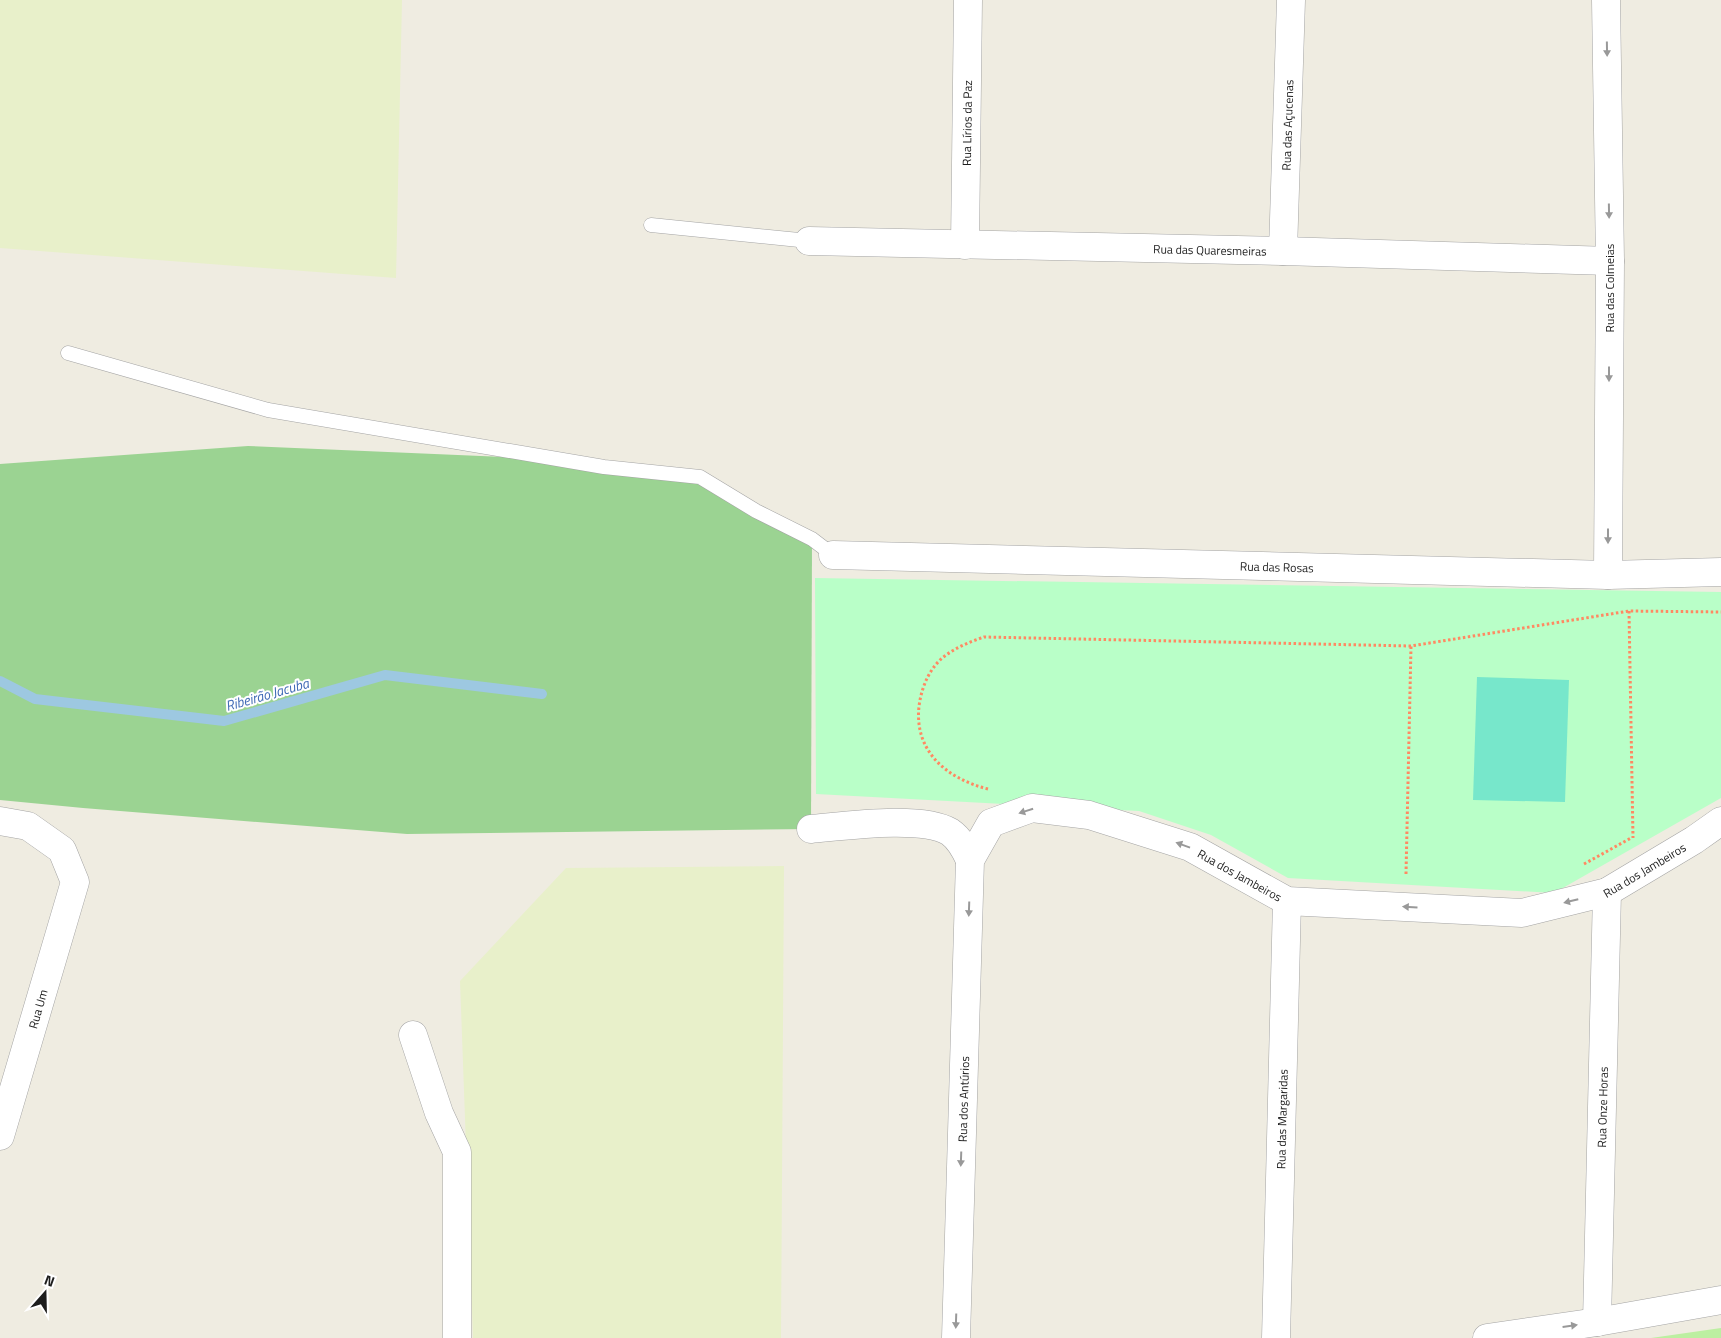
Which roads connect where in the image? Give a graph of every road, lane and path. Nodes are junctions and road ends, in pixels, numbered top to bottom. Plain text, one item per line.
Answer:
1 (968, 0) edge
2 (1291, 0) edge
3 (1606, 0) edge
4 (652, 225) dead end
5 (809, 241) joint
6 (965, 245) junction
7 (1283, 250) junction
8 (1610, 261) junction
9 (68, 353) dead end
10 (833, 555) joint
11 (1721, 556) edge
12 (1709, 572) edge
13 (1608, 575) junction
14 (1628, 611) junction
15 (1721, 612) edge
16 (1411, 646) junction
17 (996, 791) dead end
18 (0, 821) edge
19 (1721, 821) edge
20 (811, 829) dead end
21 (1641, 833) dead end
22 (1632, 838) junction
23 (970, 860) junction
24 (1576, 868) dead end
25 (1397, 874) dead end
26 (1406, 874) junction
27 (1416, 875) dead end
28 (1607, 892) junction
29 (1287, 901) junction
30 (413, 1035) dead end
31 (0, 1136) edge
32 (1721, 1300) edge
33 (1597, 1322) junction
34 (457, 1338) edge
35 (956, 1338) edge
36 (1276, 1338) edge
37 (1487, 1338) edge

1 - 6 street, Rua Lírios da Paz
2 - 7 street, Rua das Açucenas
3 -> 8 street, Rua das Colmeias
4 - 5 lane
5 - 6 street, Rua das Quaresmeiras
6 - 7 street, Rua das Quaresmeiras
7 - 8 street, Rua das Quaresmeiras
8 -> 13 street, Rua das Colmeias
9 - 10 lane
10 - 13 street, Rua das Rosas
11 - 12 street
12 - 13 street, Rua das Rosas
14 - 15 path
14 - 16 path
14 - 22 path
16 - 17 path
16 - 26 path
18 - 31 street, Rua Um
19 - 28 street, Rua dos Jambeiros
20 - 23 street
21 - 22 path
22 - 24 path
29 -> 23 street, Rua dos Jambeiros
23 -> 35 street, Rua dos Antúrios
25 - 26 path
26 - 27 path
28 -> 29 street, Rua dos Jambeiros
28 - 33 street, Rua Onze Horas
29 - 36 street, Rua das Margaridas
30 - 34 street
32 - 33 street
37 -> 33 street

